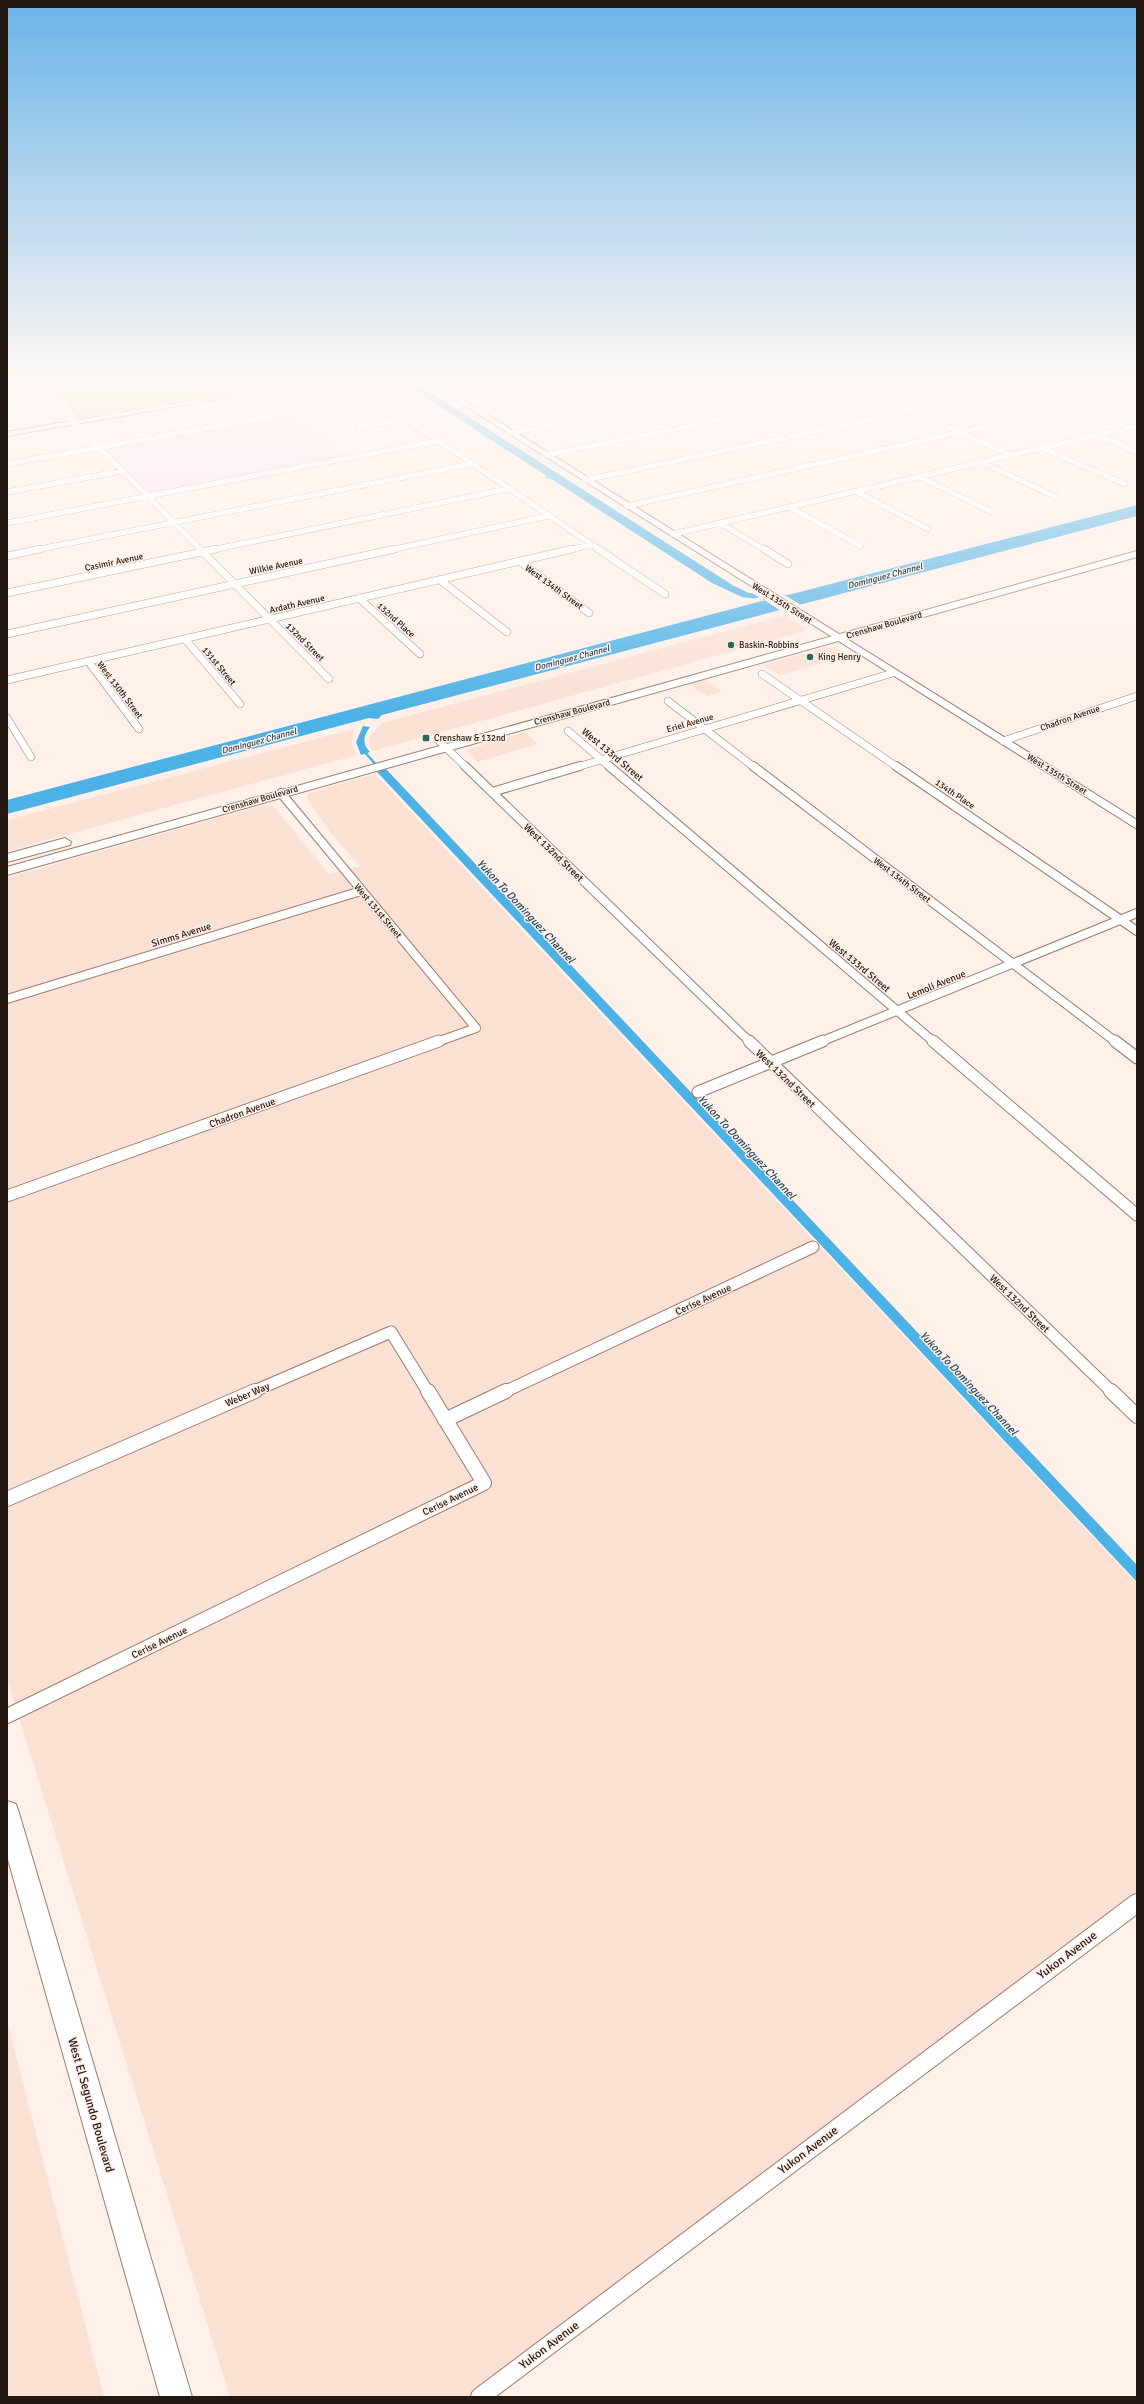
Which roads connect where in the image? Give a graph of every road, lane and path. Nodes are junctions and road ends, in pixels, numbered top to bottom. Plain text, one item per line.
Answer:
1 (144, 492) edge
2 (168, 492) edge
3 (329, 492) edge
4 (492, 492) edge
5 (512, 492) edge
6 (605, 492) edge
7 (689, 492) edge
8 (857, 492) joint
9 (951, 492) edge
10 (1046, 492) edge
11 (148, 496) junction
12 (1056, 497) dead end
13 (627, 506) junction
14 (790, 507) junction
15 (992, 512) dead end
16 (548, 516) junction
17 (7, 523) edge
18 (174, 523) junction
19 (720, 523) junction
20 (928, 529) dead end
21 (672, 534) junction
22 (591, 545) junction
23 (860, 546) dead end
24 (1137, 546) edge
25 (204, 552) junction
26 (1137, 554) edge
27 (7, 556) edge
28 (519, 561) junction
29 (788, 564) dead end
30 (1062, 566) junction
31 (1073, 572) junction
32 (440, 580) junction
33 (235, 584) junction
34 (7, 593) edge
35 (665, 594) dead end
36 (359, 598) junction
37 (927, 604) junction
38 (937, 610) junction
39 (589, 613) dead end
40 (270, 619) junction
41 (507, 632) dead end
42 (7, 634) edge
43 (833, 635) junction
44 (185, 639) junction
45 (420, 654) dead end
46 (88, 661) junction
47 (893, 673) junction
48 (762, 674) dead end
49 (328, 679) dead end
50 (7, 680) edge
51 (1137, 696) edge
52 (801, 700) junction
53 (668, 701) dead end
54 (240, 704) dead end
55 (7, 718) edge
56 (139, 729) dead end
57 (703, 729) junction
58 (568, 731) dead end
59 (1003, 741) junction
60 (441, 743) junction
61 (31, 757) dead end
62 (602, 759) junction
63 (278, 789) junction
64 (492, 792) junction
65 (1137, 825) edge
66 (7, 858) edge
67 (7, 871) edge
68 (361, 891) junction
69 (1137, 913) edge
70 (1120, 919) junction
71 (1137, 931) edge
72 (1013, 965) junction
73 (7, 999) edge
74 (897, 1011) junction
75 (476, 1028) joint
76 (1137, 1058) edge
77 (771, 1063) junction
78 (698, 1092) dead end
79 (7, 1196) edge
80 (1137, 1215) edge
81 (813, 1247) dead end
82 (1137, 1416) edge
83 (445, 1420) junction
84 (7, 1498) edge
85 (7, 1716) edge
86 (7, 1813) edge
87 (1137, 1903) edge
88 (176, 2397) edge
89 (480, 2397) edge

1 - 11 street, 132nd Street
2 - 11 street
3 - 18 street
4 - 25 street, Casimir Avenue
5 - 16 street
6 - 13 street, West 135th Street
7 - 13 street
8 - 14 street
8 - 20 street
9 - 15 street
10 - 12 street
11 - 17 street
11 - 18 street, 132nd Street
13 - 21 street, West 135th Street
14 - 19 street
14 - 23 street
16 - 22 street
16 - 33 street, Wilkie Avenue
18 - 25 street, 132nd Street
18 - 27 street
19 - 21 street
19 - 29 street
21 - 43 street, West 135th Street
22 - 28 street, Ardath Avenue
22 - 35 street
24 - 30 main road, Crenshaw Boulevard
25 - 33 street, 132nd Street
25 - 34 street, Casimir Avenue
26 - 31 main road, Crenshaw Boulevard
28 - 32 street, Ardath Avenue
28 - 39 street, West 134th Street
30 - 31 main road
30 - 37 main road, Crenshaw Boulevard
31 - 38 main road, Crenshaw Boulevard
32 - 36 street, Ardath Avenue
32 - 41 street
33 - 40 street, 132nd Street
33 - 42 street, Wilkie Avenue
36 - 40 street, Ardath Avenue
36 - 45 street, 132nd Place
37 - 38 main road
37 - 43 main road, Crenshaw Boulevard
38 - 43 main road, Crenshaw Boulevard
40 - 44 street, Ardath Avenue
40 - 49 street, 132nd Street
43 - 47 street, West 135th Street
43 - 60 main road, Crenshaw Boulevard
44 - 46 street, Ardath Avenue
44 - 54 street, 131st Street
46 - 50 street, Ardath Avenue
46 - 56 street, West 130th Street
47 - 52 street, Eriel Avenue
47 - 59 street, West 135th Street
48 - 52 street, 134th Place
51 - 59 street, Chadron Avenue
52 - 57 street, Eriel Avenue
52 - 70 street, 134th Place
53 - 57 street, West 134th Street
55 - 61 street
57 - 62 street, Eriel Avenue
57 - 72 street, West 134th Street
58 - 62 street, West 133rd Street
59 - 65 street, West 135th Street
60 - 63 main road, Crenshaw Boulevard
60 - 64 street, West 132nd Street
62 - 64 street, Eriel Avenue
62 - 74 street, West 133rd Street
63 - 66 main road, Crenshaw Boulevard
63 - 67 main road, Crenshaw Boulevard
63 - 68 street, West 131st Street
64 - 77 street, West 132nd Street
68 - 73 street, Simms Avenue
68 - 75 street, West 131st Street
69 - 70 street, Lemoli Avenue
70 - 71 street, 134th Place
70 - 72 street, Lemoli Avenue
72 - 74 street, Lemoli Avenue
72 - 76 street, West 134th Street
74 - 77 street, Lemoli Avenue
74 - 80 street, West 133rd Street
75 - 79 street, Chadron Avenue
77 - 78 street, Lemoli Avenue
77 - 82 street, West 132nd Street
81 - 83 street, Cerise Avenue
83 - 84 street, Weber Way
83 - 85 street, Cerise Avenue
86 - 88 main road, West El Segundo Boulevard
87 - 89 street, Yukon Avenue

